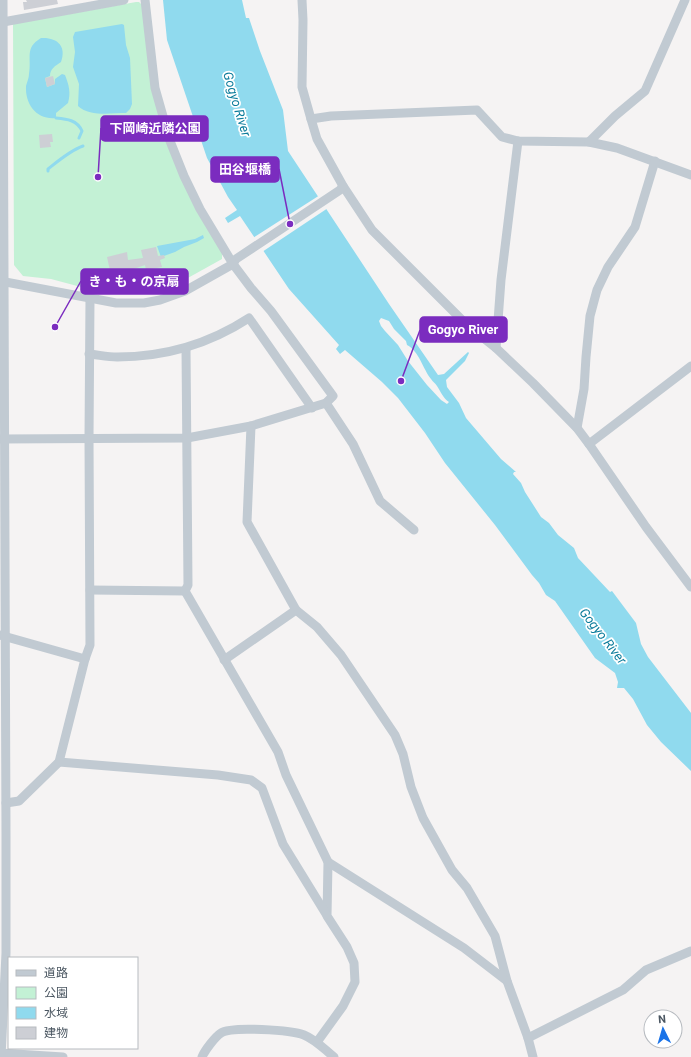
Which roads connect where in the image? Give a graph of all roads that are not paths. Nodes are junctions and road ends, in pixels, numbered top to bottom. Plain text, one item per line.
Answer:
1 (2, 0) edge
2 (126, 0) edge
3 (145, 0) edge
4 (302, 0) edge
5 (686, 0) edge
6 (691, 1) edge
7 (3, 22) junction
8 (1, 90) edge
9 (311, 119) junction
10 (518, 140) junction
11 (589, 142) junction
12 (655, 161) junction
13 (691, 175) edge
14 (342, 188) junction
15 (2, 194) edge
16 (235, 262) junction
17 (2, 281) edge
18 (90, 298) junction
19 (186, 348) junction
20 (496, 348) junction
21 (90, 354) junction
22 (691, 366) edge
23 (326, 403) junction
24 (312, 408) junction
25 (251, 426) junction
26 (577, 428) junction
27 (89, 438) junction
28 (187, 438) junction
29 (2, 439) edge
30 (589, 444) junction
31 (414, 530) dead end
32 (691, 587) edge
33 (90, 590) junction
34 (185, 591) junction
35 (296, 610) junction
36 (3, 636) edge
37 (85, 659) junction
38 (224, 660) junction
39 (59, 762) junction
40 (6, 803) junction
41 (3, 836) edge
42 (328, 862) junction
43 (328, 916) junction
44 (691, 951) edge
45 (506, 981) junction
46 (528, 1038) junction
47 (317, 1042) junction
48 (1, 1054) edge
49 (62, 1057) edge
50 (202, 1057) edge
51 (334, 1057) edge
52 (533, 1057) edge

1 - 7 street
2 - 7 street
3 - 16 street
4 - 9 street
5 - 6 street
5 - 11 street
7 - 8 street
8 - 15 street
9 - 10 street
9 - 14 street
10 - 11 street
10 - 20 street
11 - 12 street
12 - 13 street
12 - 26 street
14 - 16 street
14 - 20 street
15 - 17 street
16 - 18 street
16 - 23 street
17 - 18 street
17 - 29 street
18 - 21 street
19 - 21 street
19 - 24 street
19 - 28 street
20 - 26 street
21 - 27 street
22 - 30 street
23 - 24 street
23 - 31 street
24 - 25 street
25 - 28 street
25 - 35 street
26 - 30 street
27 - 28 street
27 - 29 street
27 - 33 street
28 - 34 street
29 - 36 street
30 - 32 street
33 - 34 street
33 - 37 street
34 - 38 street
35 - 38 street
35 - 45 street
36 - 37 street
36 - 40 street
37 - 39 street
38 - 42 street
39 - 40 street
39 - 43 street
40 - 41 street
41 - 48 street
42 - 43 street
42 - 45 street
43 - 47 street
44 - 46 street
45 - 46 street
46 - 52 street
47 - 50 street
47 - 51 street
48 - 49 street

